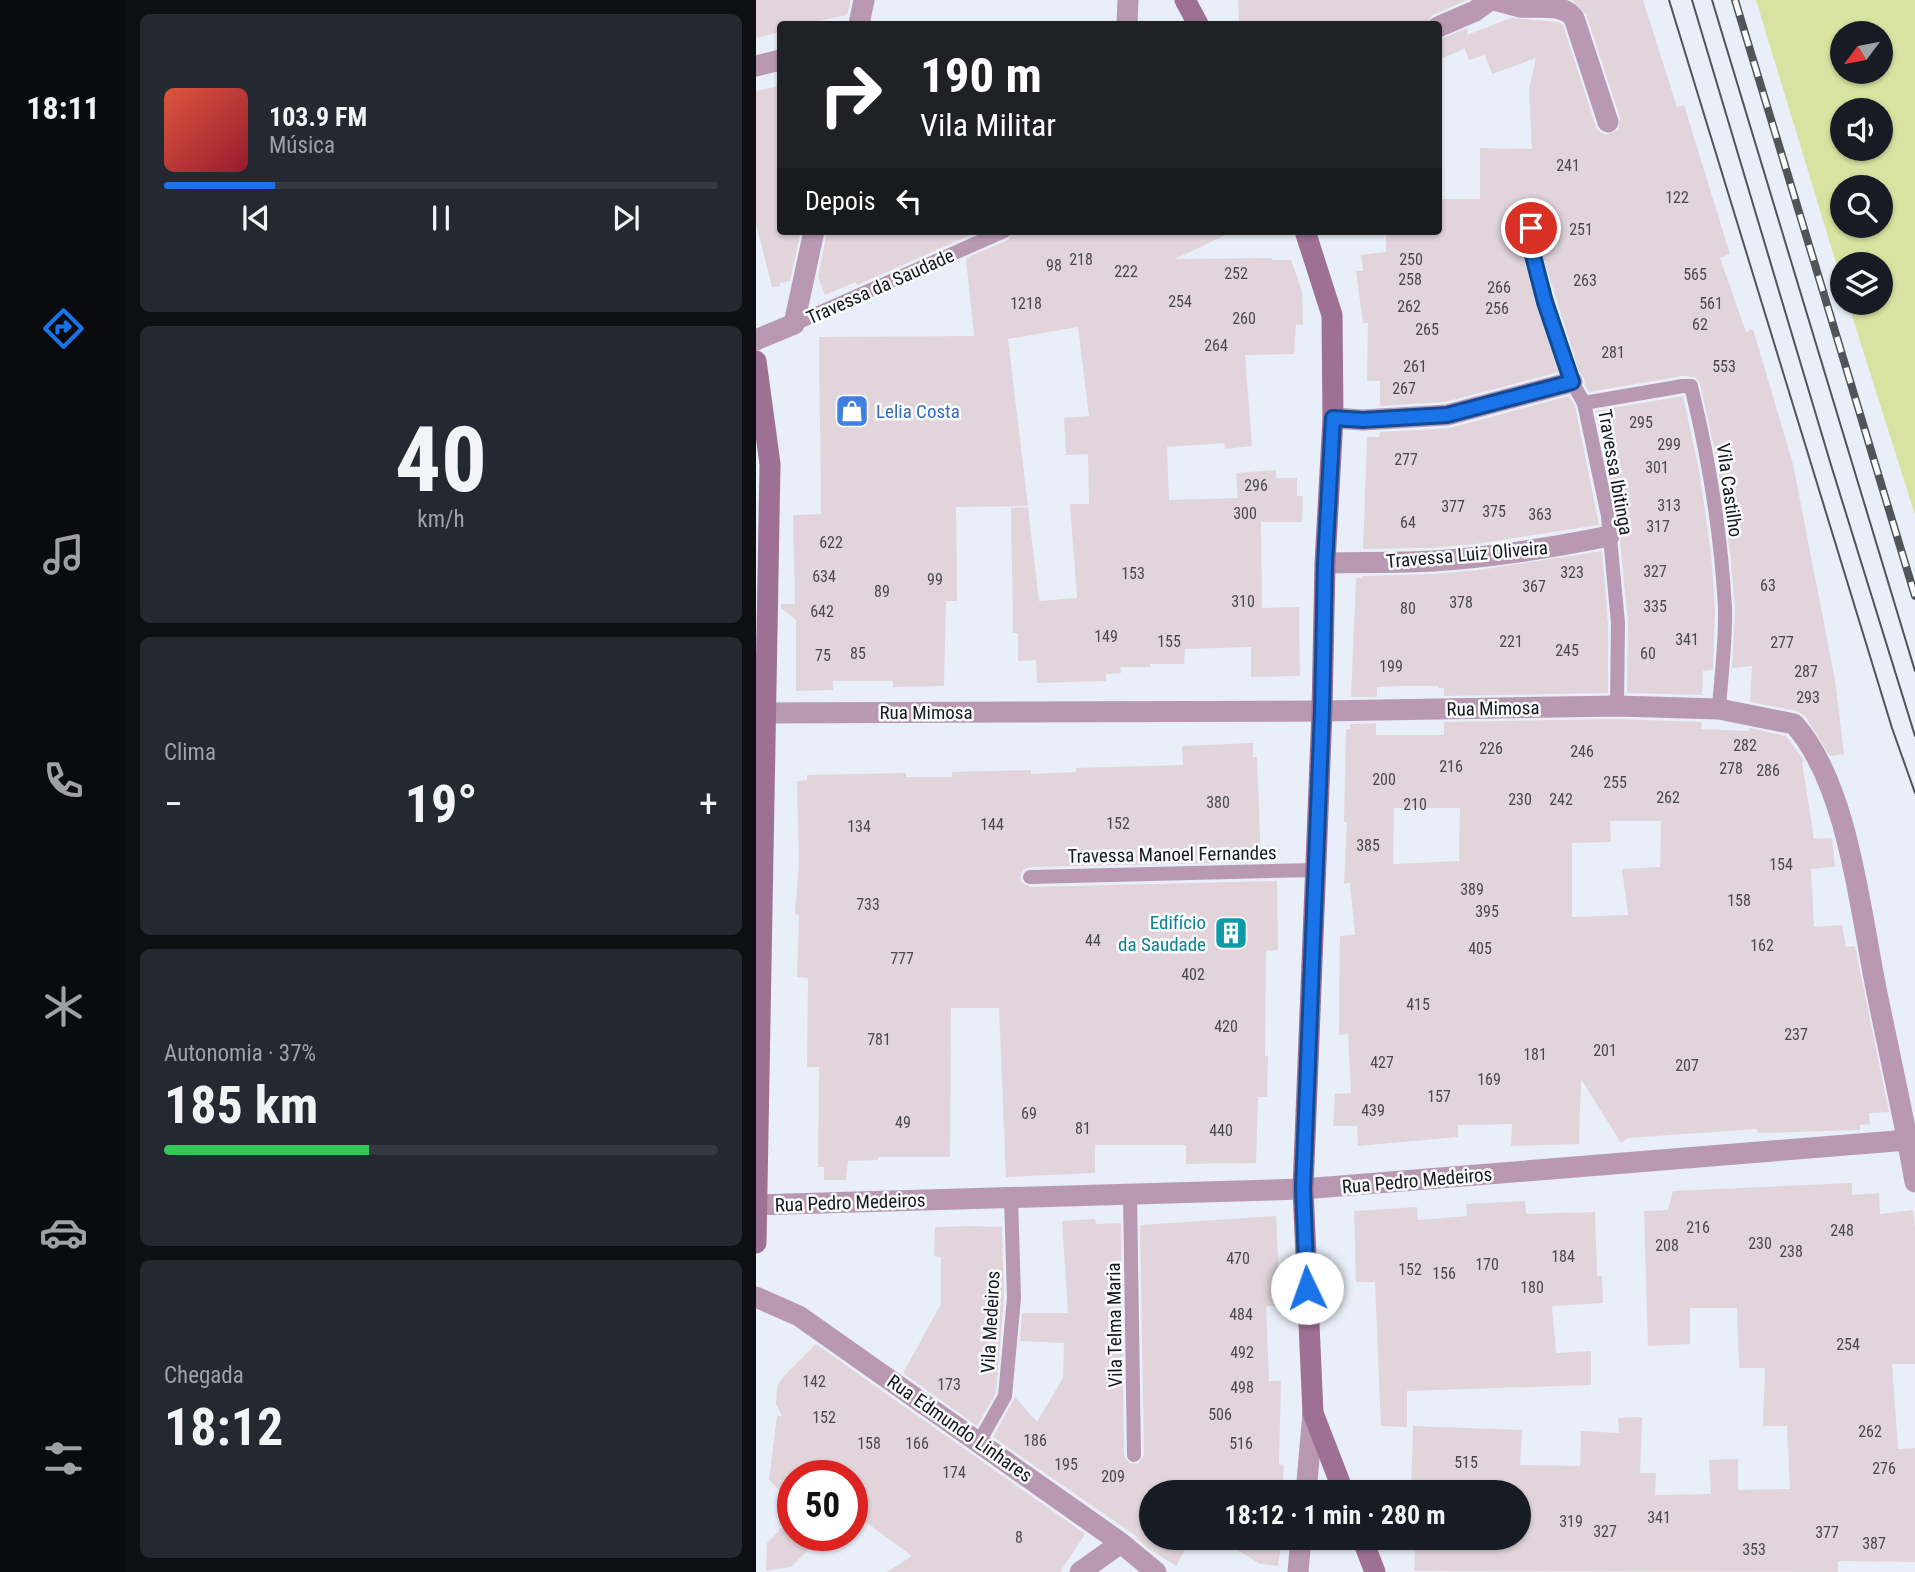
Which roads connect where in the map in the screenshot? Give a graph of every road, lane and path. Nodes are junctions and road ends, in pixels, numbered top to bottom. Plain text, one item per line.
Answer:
1 (864, 0) edge
2 (1128, 0) edge
3 (1185, 0) edge
4 (1492, 0) edge
5 (860, 21) edge
6 (1127, 21) edge
7 (1196, 21) edge
8 (1442, 25) edge
9 (777, 61) edge
10 (756, 66) edge
11 (1608, 122) dead end
12 (1533, 212) dead end
13 (813, 235) edge
14 (995, 235) edge
15 (1306, 235) edge
16 (794, 324) junction
17 (756, 340) edge
18 (756, 361) edge
19 (1572, 382) junction
20 (1584, 403) junction
21 (1333, 418) junction
22 (1609, 536) junction
23 (1325, 563) junction
24 (1617, 706) junction
25 (1719, 709) junction
26 (1322, 711) junction
27 (760, 713) edge
28 (1314, 870) junction
29 (1030, 877) dead end
30 (1911, 1146) edge
31 (1915, 1182) edge
32 (1303, 1189) junction
33 (1130, 1194) junction
34 (1011, 1197) junction
35 (756, 1205) edge
36 (756, 1243) edge
37 (756, 1297) edge
38 (1313, 1413) junction
39 (979, 1442) junction
40 (1135, 1455) dead end
41 (1307, 1480) edge
42 (1339, 1480) edge
43 (1121, 1543) junction
44 (1300, 1550) edge
45 (1367, 1550) edge
46 (1080, 1572) edge
47 (1156, 1572) edge
48 (1298, 1572) edge
49 (1375, 1572) edge

1 - 5 street
2 - 6 street
3 - 7 main road
4 - 8 street
4 - 11 street
9 - 10 street
12 - 19 lane, Travessa Ibitinga
13 - 16 street
14 - 16 lane, Travessa da Saudade
15 - 21 main road
16 - 17 street
18 - 27 main road
19 - 20 lane, Travessa Ibitinga
19 - 21 street
20 - 22 lane, Travessa Ibitinga
20 - 25 lane, Vila Castilho
21 - 23 main road
22 - 23 street, Travessa Luiz Oliveira
22 - 24 lane, Travessa Ibitinga
23 - 26 main road
24 - 25 street, Rua Mimosa
24 - 26 street, Rua Mimosa
25 - 30 street, Rua Mimosa
26 - 27 street, Rua Mimosa
26 - 28 main road
27 - 35 main road
28 - 29 lane, Travessa Manoel Fernandes
28 - 32 main road
30 - 31 street, Rua Mimosa
30 - 32 street, Rua Pedro Medeiros
32 - 33 street, Rua Pedro Medeiros
32 - 38 main road
33 - 34 street, Rua Pedro Medeiros
33 - 40 lane, Vila Telma Maria
34 - 35 street, Rua Pedro Medeiros
34 - 39 lane, Vila Medeiros
35 - 36 main road
37 - 39 street, Rua Edmundo Linhares
38 - 41 street
38 - 42 main road
39 - 43 street, Rua Edmundo Linhares
43 - 46 street
43 - 47 street, Rua Edmundo Linhares
44 - 48 street
45 - 49 main road

